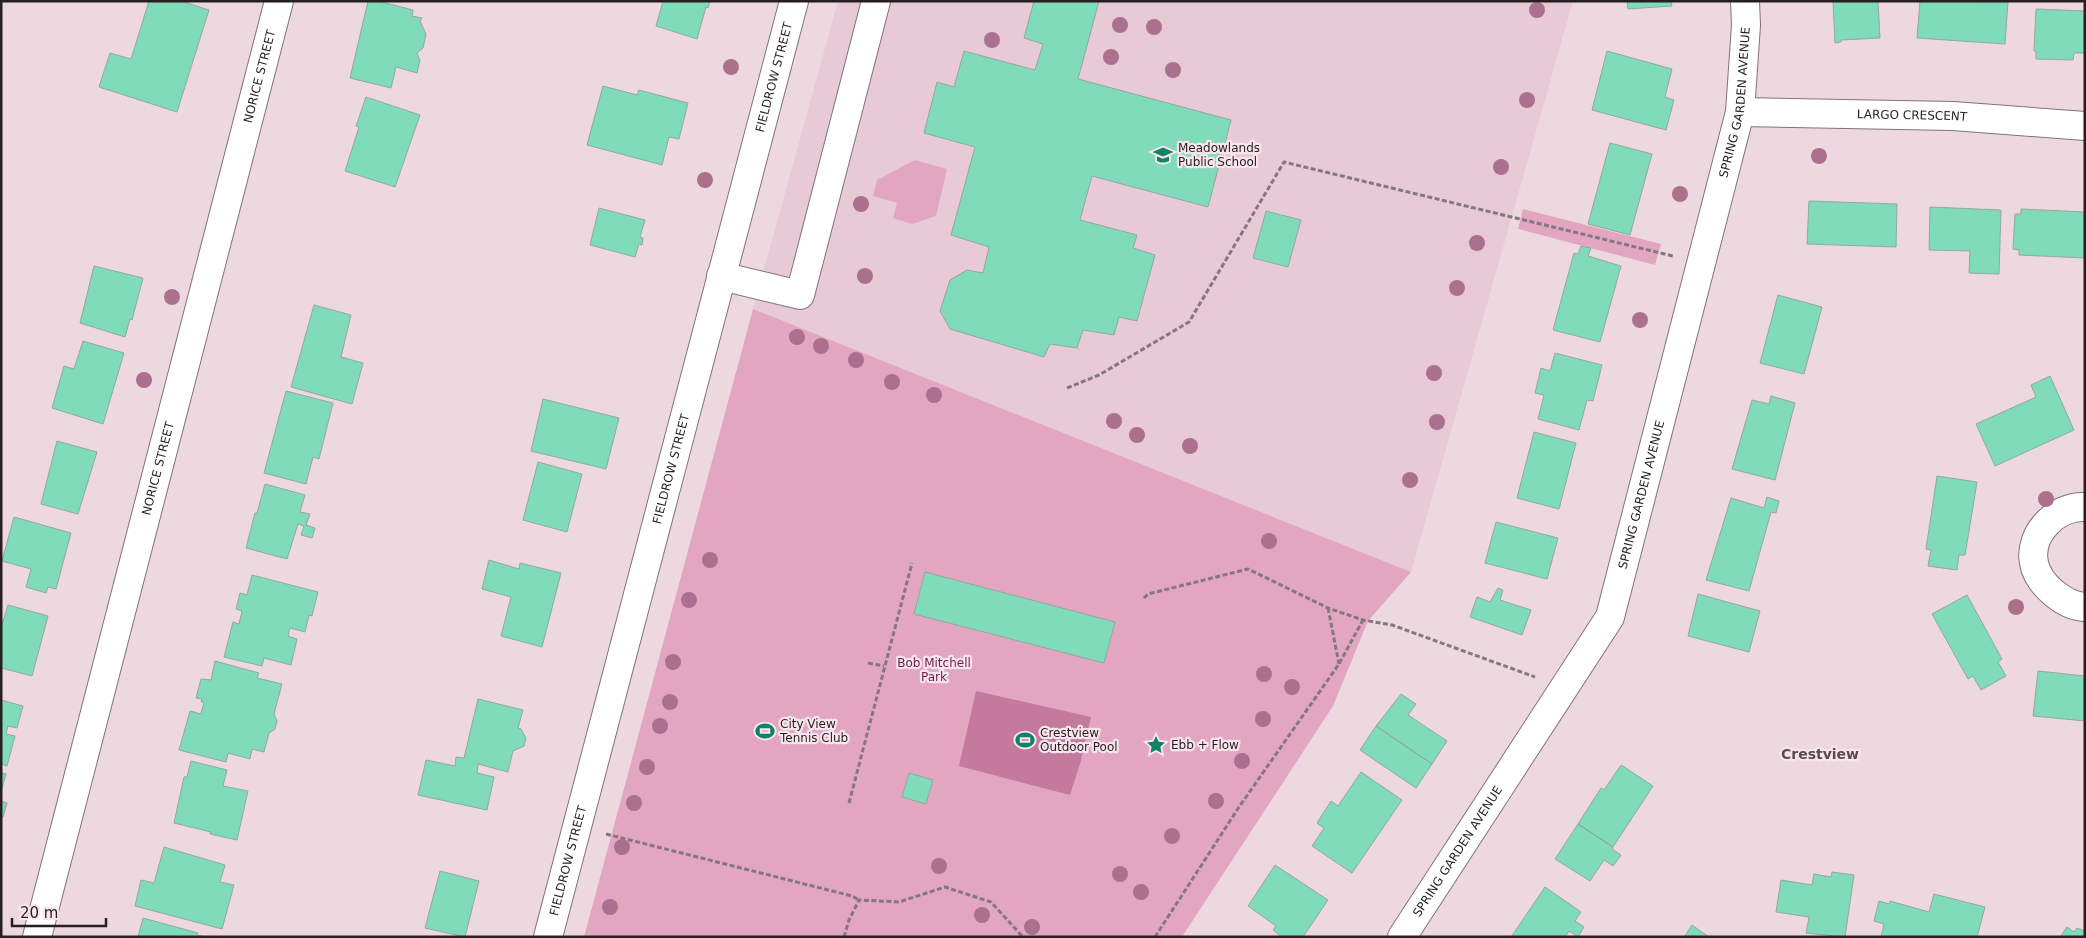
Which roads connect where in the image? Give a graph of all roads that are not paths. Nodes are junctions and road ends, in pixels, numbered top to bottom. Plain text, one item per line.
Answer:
1 (279, 1) edge
2 (794, 1) edge
3 (876, 1) edge
4 (1746, 1) edge
5 (1740, 112) junction
6 (2085, 126) edge
7 (722, 276) junction
8 (2085, 507) edge
9 (2085, 607) edge
10 (36, 937) edge
11 (548, 937) edge
12 (1402, 937) edge

1 - 10 street, NORICE STREET
2 - 7 street, FIELDROW STREET
3 - 7 street
4 - 5 street, SPRING GARDEN AVENUE
5 - 6 street, LARGO CRESCENT
5 - 12 street, SPRING GARDEN AVENUE
7 - 11 street, FIELDROW STREET
8 - 9 street

